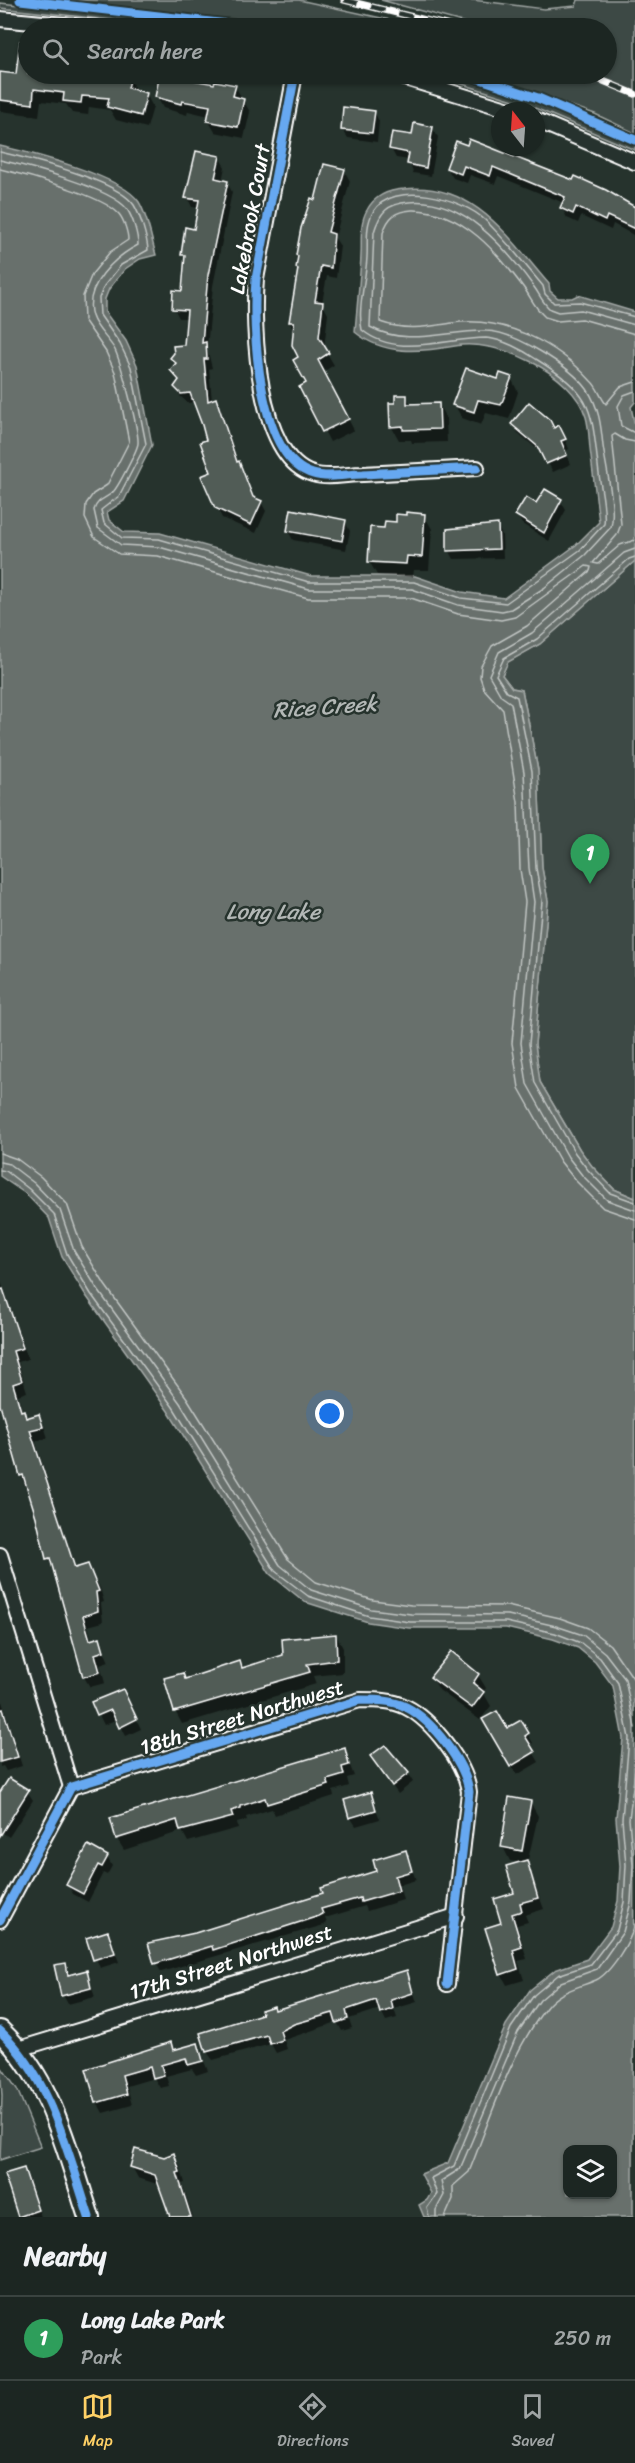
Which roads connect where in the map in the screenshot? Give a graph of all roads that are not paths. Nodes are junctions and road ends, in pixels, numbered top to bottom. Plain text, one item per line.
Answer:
1 (0, 19) edge
2 (18, 21) edge
3 (293, 84) edge
4 (425, 84) edge
5 (491, 104) edge
6 (545, 124) edge
7 (635, 162) edge
8 (477, 468) dead end
9 (0, 1555) edge
10 (71, 1787) junction
11 (456, 1916) junction
12 (0, 1920) edge
13 (447, 1984) dead end
14 (0, 2031) edge
15 (19, 2049) junction
16 (88, 2217) edge

1 - 2 street
3 - 8 street, Lakebrook Court
4 - 5 street
6 - 7 street
9 - 10 street
10 - 11 street, 18th Street Northwest
10 - 12 street
11 - 13 street, 18th Street Northwest
11 - 15 street, 17th Street Northwest
14 - 15 street
15 - 16 street

